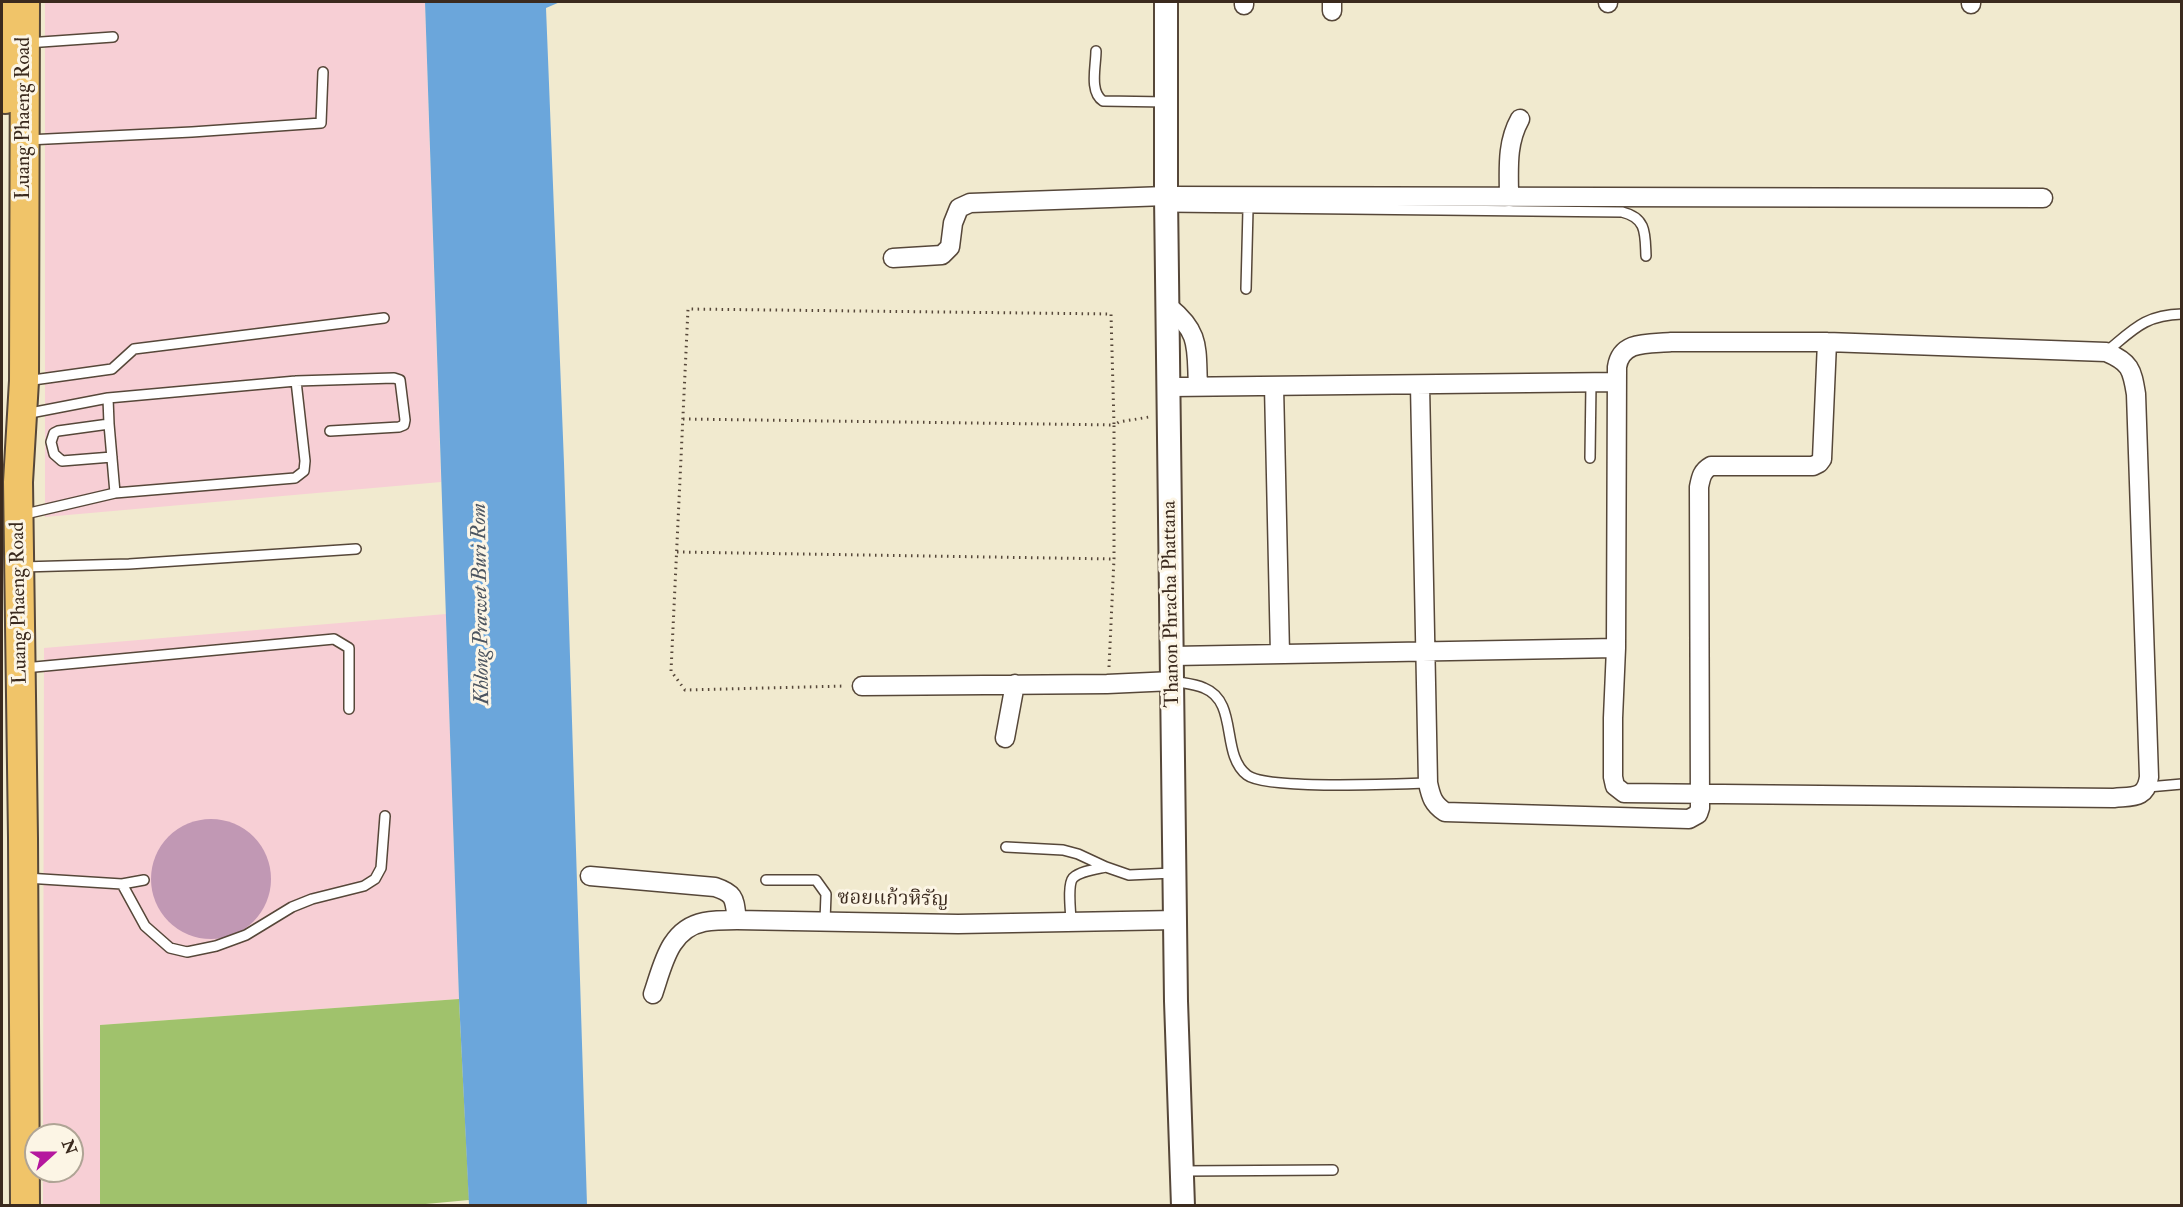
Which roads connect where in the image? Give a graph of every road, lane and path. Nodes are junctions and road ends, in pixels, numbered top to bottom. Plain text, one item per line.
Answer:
1 (5, 2) edge
2 (25, 2) edge
3 (1166, 2) edge
4 (113, 37) dead end
5 (25, 44) junction
6 (1096, 51) dead end
7 (323, 72) dead end
8 (1167, 102) junction
9 (1520, 119) dead end
10 (25, 140) junction
11 (1509, 198) junction
12 (2043, 198) dead end
13 (1167, 202) junction
14 (1248, 209) junction
15 (1646, 256) dead end
16 (893, 258) dead end
17 (1246, 289) dead end
18 (1169, 308) junction
19 (2181, 314) edge
20 (384, 318) dead end
21 (1827, 342) junction
22 (2106, 352) junction
23 (24, 381) junction
24 (296, 381) junction
25 (1617, 382) junction
26 (1591, 383) junction
27 (1198, 386) junction
28 (1274, 386) junction
29 (1420, 386) junction
30 (1170, 387) junction
31 (108, 398) junction
32 (22, 414) junction
33 (1170, 414) junction
34 (683, 419) junction
35 (109, 424) junction
36 (1114, 425) junction
37 (330, 431) dead end
38 (112, 457) junction
39 (1590, 458) dead end
40 (18, 482) junction
41 (115, 493) junction
42 (19, 515) junction
43 (356, 549) dead end
44 (677, 552) junction
45 (1114, 559) junction
46 (19, 567) junction
47 (1616, 648) junction
48 (1425, 652) junction
49 (1280, 654) junction
50 (1173, 656) junction
51 (21, 668) junction
52 (1173, 681) junction
53 (1015, 684) junction
54 (1107, 684) junction
55 (862, 686) joint
56 (349, 709) dead end
57 (1005, 738) dead end
58 (1428, 783) junction
59 (2181, 784) edge
60 (2148, 787) junction
61 (1700, 795) junction
62 (385, 816) dead end
63 (1006, 847) dead end
64 (1106, 867) junction
65 (1175, 873) junction
66 (590, 876) dead end
67 (23, 878) junction
68 (144, 880) dead end
69 (766, 880) dead end
70 (122, 884) junction
71 (736, 920) junction
72 (1176, 920) junction
73 (825, 921) junction
74 (1071, 922) junction
75 (653, 994) dead end
76 (1333, 1170) dead end
77 (1183, 1171) junction
78 (25, 1206) edge
79 (1183, 1206) edge

1 - 40 main road
2 - 5 main road, Luang Phaeng Road
3 - 8 street, Thanon Phracha Phattana
4 - 5 lane
5 - 10 main road, Luang Phaeng Road
6 - 8 lane
7 - 10 lane
8 - 13 street, Thanon Phracha Phattana
9 - 11 street
10 - 23 main road, Luang Phaeng Road
11 - 12 street
11 - 13 street
13 - 14 lane
13 - 16 street
13 - 18 street, Thanon Phracha Phattana
14 - 15 lane
14 - 17 lane
18 - 27 street
18 - 30 street, Thanon Phracha Phattana
19 - 22 lane
20 - 23 lane
21 - 22 street
21 - 25 street
21 - 61 street
22 - 60 street
23 - 32 main road, Luang Phaeng Road
24 - 31 lane
24 - 37 lane
24 - 41 lane
25 - 26 street
25 - 47 street
26 - 29 street
26 - 39 lane
27 - 28 street
27 - 30 street
28 - 29 street
28 - 49 street
29 - 48 street
30 - 33 street, Thanon Phracha Phattana
31 - 32 lane
31 - 35 lane
32 - 40 main road, Luang Phaeng Road
33 - 36 path
33 - 50 street, Thanon Phracha Phattana
34 - 36 path
34 - 36 path
34 - 44 path
35 - 38 lane
35 - 38 lane
36 - 45 path
38 - 41 lane
40 - 42 main road, Luang Phaeng Road
41 - 42 lane
42 - 46 main road, Luang Phaeng Road
43 - 46 lane
44 - 45 path
44 - 55 path
45 - 54 path
46 - 51 main road, Luang Phaeng Road
47 - 48 street
47 - 61 street
48 - 49 street
48 - 58 street
49 - 50 street
50 - 52 street, Thanon Phracha Phattana
51 - 56 lane
51 - 67 main road, Luang Phaeng Road
52 - 54 street
52 - 58 lane
52 - 65 street, Thanon Phracha Phattana
53 - 54 street
53 - 55 street
53 - 57 street
58 - 61 street
59 - 60 lane
60 - 61 street
62 - 70 lane
63 - 64 lane
64 - 65 lane
64 - 74 lane
65 - 72 street, Thanon Phracha Phattana
66 - 71 street
67 - 70 lane
67 - 78 main road, Luang Phaeng Road
68 - 70 lane
69 - 73 lane
71 - 73 street, ซอยแก้วหิรัญ
71 - 75 street, ซอยแก้วหิรัญ
72 - 74 street, ซอยแก้วหิรัญ
72 - 77 street, Thanon Phracha Phattana
73 - 74 street, ซอยแก้วหิรัญ
76 - 77 lane
77 - 79 street, Thanon Phracha Phattana

